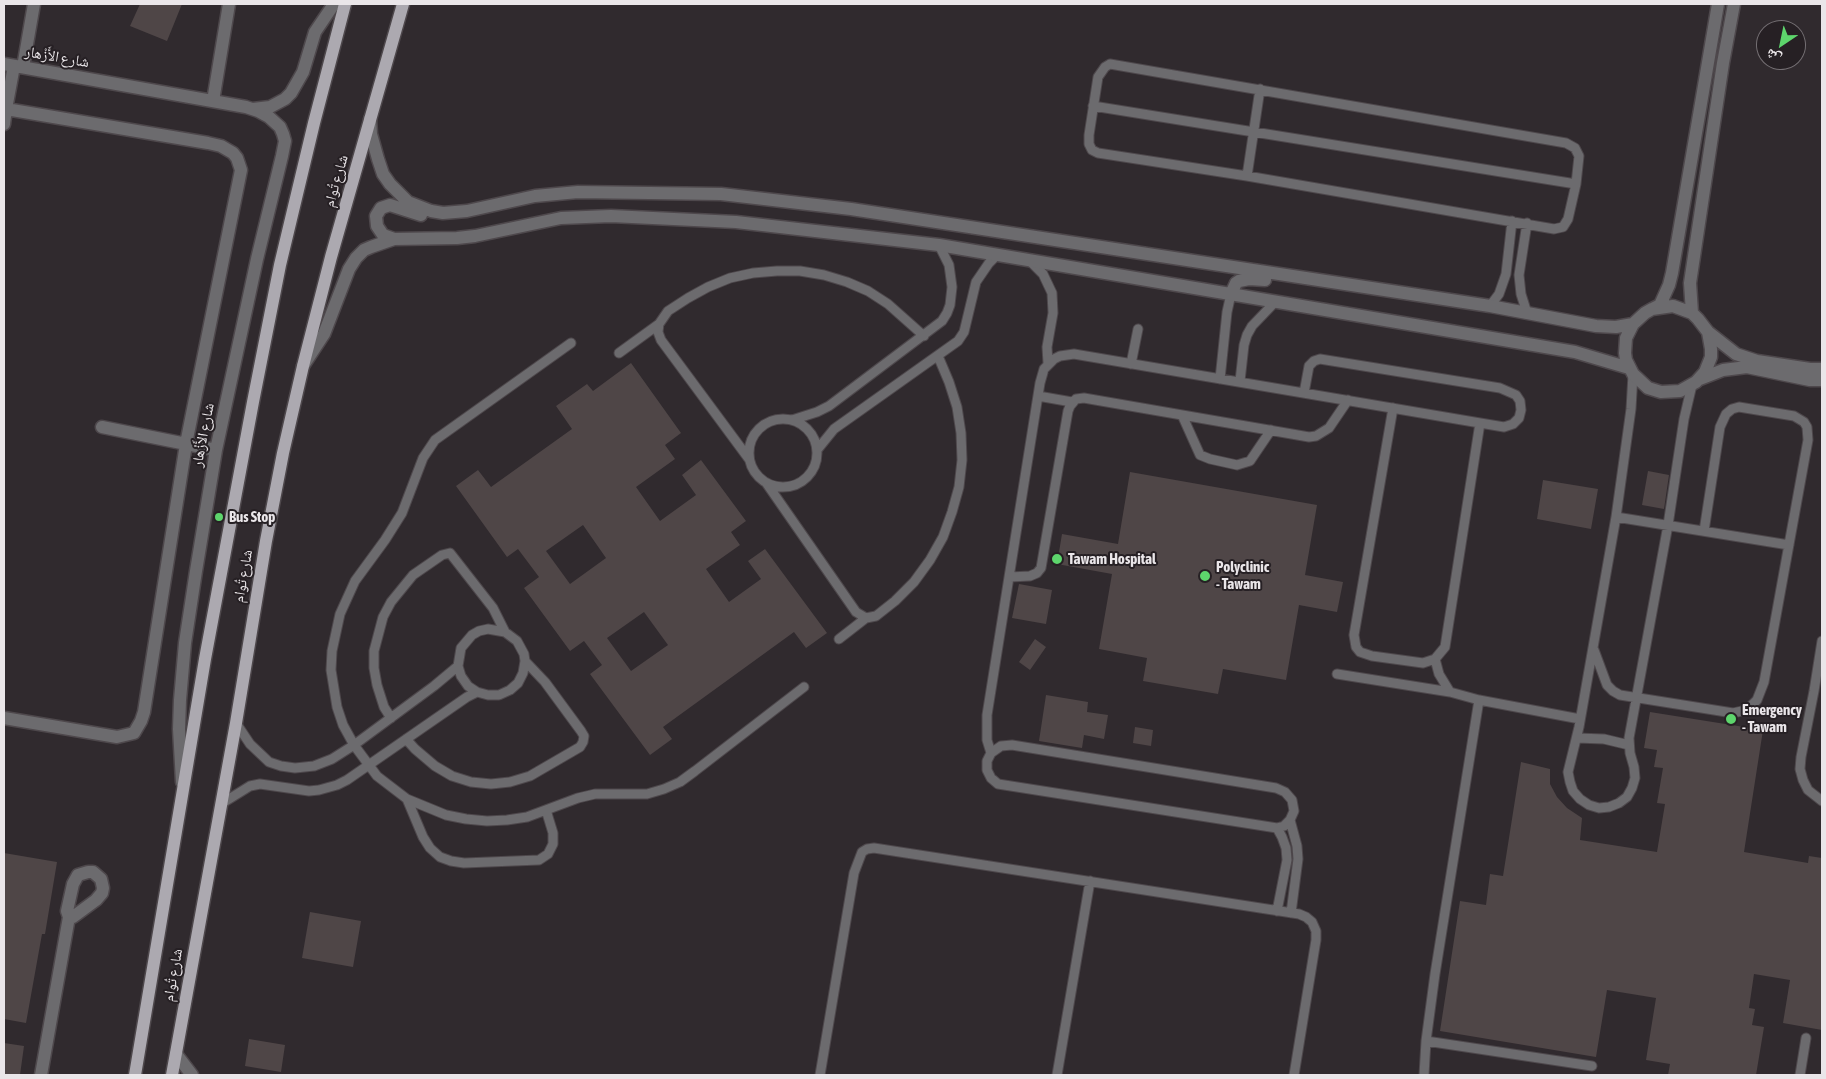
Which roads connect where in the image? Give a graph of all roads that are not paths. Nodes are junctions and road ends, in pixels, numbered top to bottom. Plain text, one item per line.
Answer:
1 (34, 4) edge
2 (229, 4) edge
3 (334, 4) edge
4 (345, 4) edge
5 (397, 4) edge
6 (403, 4) edge
7 (1718, 4) edge
8 (1734, 4) edge
9 (398, 24) junction
10 (14, 66) edge
11 (1260, 89) junction
12 (213, 101) junction
13 (1093, 106) junction
14 (6, 108) junction
15 (253, 109) junction
16 (370, 118) junction
17 (4, 124) edge
18 (1253, 132) junction
19 (1247, 176) junction
20 (1576, 184) junction
21 (455, 213) junction
22 (1512, 221) junction
23 (1528, 224) junction
24 (394, 240) junction
25 (939, 245) junction
26 (997, 255) junction
27 (1028, 260) junction
28 (1299, 278) junction
29 (1231, 294) junction
30 (1276, 301) junction
31 (1490, 306) junction
32 (1652, 309) junction
33 (1527, 313) junction
34 (1692, 314) junction
35 (659, 324) junction
36 (1633, 324) junction
37 (1138, 329) dead end
38 (1708, 332) junction
39 (924, 336) junction
40 (571, 343) dead end
41 (619, 353) dead end
42 (938, 356) junction
43 (1048, 363) junction
44 (1131, 364) junction
45 (303, 366) junction
46 (1822, 369) edge
47 (1631, 371) junction
48 (1220, 379) junction
49 (1816, 380) edge
50 (1240, 381) junction
51 (1696, 382) junction
52 (1822, 384) edge
53 (1304, 393) junction
54 (1038, 396) junction
55 (1348, 400) junction
56 (1072, 402) junction
57 (1394, 408) junction
58 (1182, 415) junction
59 (792, 420) junction
60 (1480, 423) junction
61 (102, 427) dead end
62 (1271, 430) junction
63 (186, 444) junction
64 (216, 450) junction
65 (817, 450) junction
66 (748, 459) junction
67 (767, 484) junction
68 (1616, 517) junction
69 (1668, 525) junction
70 (1704, 531) junction
71 (1789, 545) junction
72 (1010, 577) junction
73 (866, 618) junction
74 (506, 632) junction
75 (840, 639) dead end
76 (1822, 641) edge
77 (1593, 647) junction
78 (1435, 659) junction
79 (525, 661) junction
80 (458, 666) junction
81 (1337, 674) dead end
82 (804, 687) dead end
83 (477, 692) junction
84 (1450, 692) junction
85 (1818, 692) edge
86 (1637, 697) junction
87 (1479, 700) junction
88 (4, 718) edge
89 (391, 718) junction
90 (1580, 720) junction
91 (236, 723) junction
92 (1577, 738) junction
93 (406, 739) junction
94 (354, 745) junction
95 (1629, 745) junction
96 (991, 753) junction
97 (368, 766) junction
98 (183, 788) junction
99 (407, 800) junction
100 (1822, 801) edge
101 (220, 804) junction
102 (546, 810) junction
103 (1290, 820) junction
104 (1277, 828) junction
105 (1090, 881) junction
106 (1277, 911) junction
107 (1290, 913) junction
108 (69, 917) dead end
109 (1806, 1038) dead end
110 (1426, 1041) junction
111 (176, 1054) junction
112 (1592, 1066) dead end
113 (41, 1075) edge
114 (134, 1075) edge
115 (172, 1075) edge
116 (192, 1075) edge
117 (820, 1075) edge
118 (1058, 1075) edge
119 (1294, 1075) edge
120 (1424, 1075) edge
121 (1800, 1075) edge

1 - 10 street
2 - 12 street
3 - 15 street, شارع الأَزْهار
4 - 98 main road, شارع تُوام
5 - 9 main road
6 - 9 main road, شارع تُوام
7 - 32 street
8 - 34 street
9 - 16 main road, شارع تُوام
10 - 12 street, شارع الأَزْهار
10 - 14 street
11 - 13 lane
11 - 18 lane
11 - 20 lane
12 - 15 street, شارع الأَزْهار
13 - 18 lane
13 - 19 lane
14 - 17 street
14 - 63 street
15 - 64 street, شارع الأَزْهار
16 - 21 street
16 - 45 main road, شارع تُوام
18 - 19 lane
18 - 20 lane
19 - 22 lane
20 - 23 lane
21 - 24 street
21 - 28 street
22 - 23 lane
22 - 31 lane
23 - 33 lane
24 - 25 street
24 - 45 street
25 - 26 street
25 - 39 lane
26 - 27 street
26 - 42 lane
27 - 29 street
27 - 43 lane
28 - 29 street
28 - 31 street
29 - 30 street
29 - 48 lane
30 - 47 street
30 - 50 lane
31 - 33 street
32 - 34 street
32 - 36 street
33 - 36 street
34 - 38 street
35 - 39 lane
35 - 41 lane
35 - 66 lane
36 - 47 street
37 - 44 lane
38 - 46 street
38 - 51 street
39 - 59 lane
40 - 94 lane
42 - 65 lane
42 - 73 lane
43 - 44 lane
43 - 54 lane
44 - 48 lane
45 - 91 main road, شارع تُوام
47 - 51 street
47 - 68 lane
48 - 50 lane
49 - 51 street
49 - 52 lane
50 - 53 lane
51 - 69 lane
53 - 55 lane
53 - 60 lane
54 - 56 lane
54 - 72 lane
55 - 57 lane
55 - 62 lane
56 - 58 lane
56 - 72 lane
57 - 60 lane
57 - 78 lane
58 - 62 lane
58 - 62 lane
59 - 65 lane
59 - 66 lane
60 - 78 lane
61 - 63 street
63 - 64 street
63 - 88 street
64 - 98 street, شارع الأَزْهار
65 - 67 lane
66 - 67 lane
67 - 73 lane
68 - 69 lane
68 - 77 lane
69 - 70 lane
69 - 86 lane
70 - 71 lane
70 - 71 lane
71 - 86 lane
72 - 96 lane
73 - 75 lane
74 - 79 lane
74 - 80 lane
74 - 89 lane
76 - 85 lane
77 - 86 lane
77 - 90 lane
78 - 84 lane
79 - 83 lane
79 - 93 lane
80 - 83 lane
80 - 89 lane
81 - 84 lane
82 - 102 lane
83 - 93 lane
84 - 87 lane
85 - 100 lane
86 - 95 lane
87 - 90 lane
87 - 110 lane
89 - 94 lane
90 - 92 lane
91 - 94 lane
91 - 101 main road, شارع تُوام
92 - 95 lane
92 - 95 lane
93 - 97 lane
94 - 97 lane
96 - 103 lane
96 - 104 lane
97 - 99 lane
97 - 101 lane
98 - 114 main road, شارع تُوام
99 - 102 lane
99 - 102 lane
101 - 111 main road, شارع تُوام
103 - 104 lane
103 - 107 lane
104 - 106 lane
105 - 106 lane
105 - 117 lane
105 - 118 lane
106 - 107 lane
107 - 119 lane
108 - 113 street
109 - 121 lane
110 - 112 lane
110 - 120 lane
111 - 115 main road, شارع تُوام
111 - 116 street

